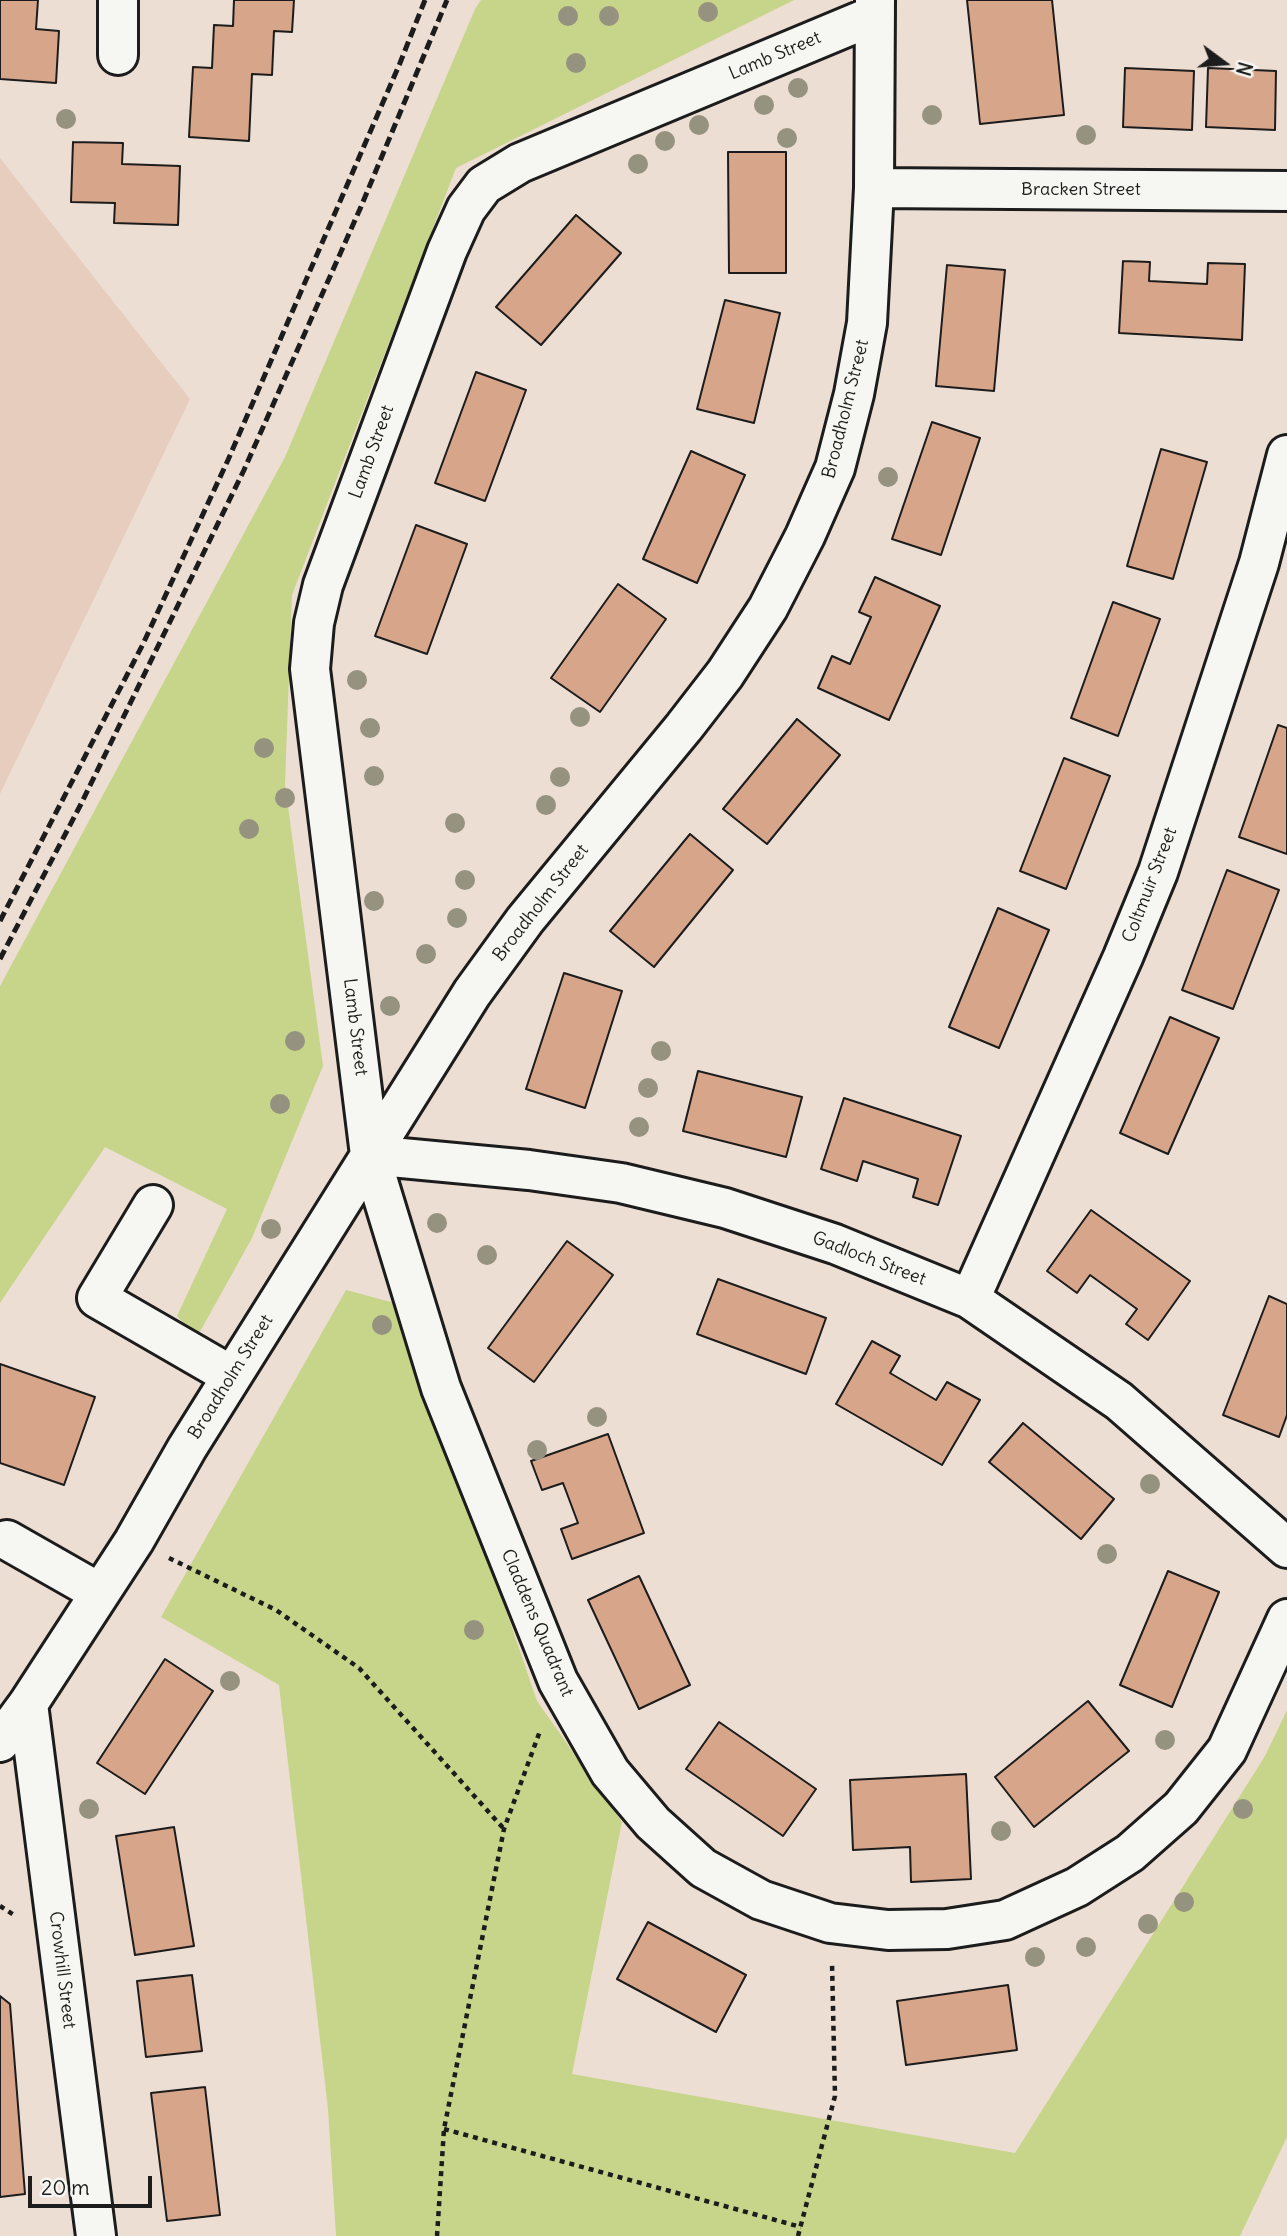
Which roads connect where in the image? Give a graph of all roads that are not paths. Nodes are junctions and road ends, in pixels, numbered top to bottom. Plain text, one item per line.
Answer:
1 (118, 0) edge
2 (875, 7) edge
3 (118, 55) dead end
4 (874, 188) junction
5 (1287, 191) edge
6 (1287, 455) edge
7 (370, 1156) junction
8 (153, 1205) dead end
9 (970, 1299) junction
10 (232, 1376) junction
11 (7, 1540) dead end
12 (1287, 1548) edge
13 (100, 1592) junction
14 (1287, 1619) edge
15 (28, 1704) junction
16 (0, 1742) edge
17 (96, 2236) edge

1 - 3 street
2 - 4 street, Broadholm Street
2 - 7 street, Lamb Street
4 - 5 street, Bracken Street
4 - 7 street, Broadholm Street
6 - 9 street, Coltmuir Street
7 - 9 street, Gadloch Street
7 - 10 street, Broadholm Street
7 - 14 street, Claddens Quadrant
8 - 10 street
9 - 12 street, Gadloch Street
10 - 13 street, Broadholm Street
11 - 13 street
13 - 15 street, Broadholm Street
15 - 16 street, Broadholm Street
15 - 17 street, Crowhill Street

